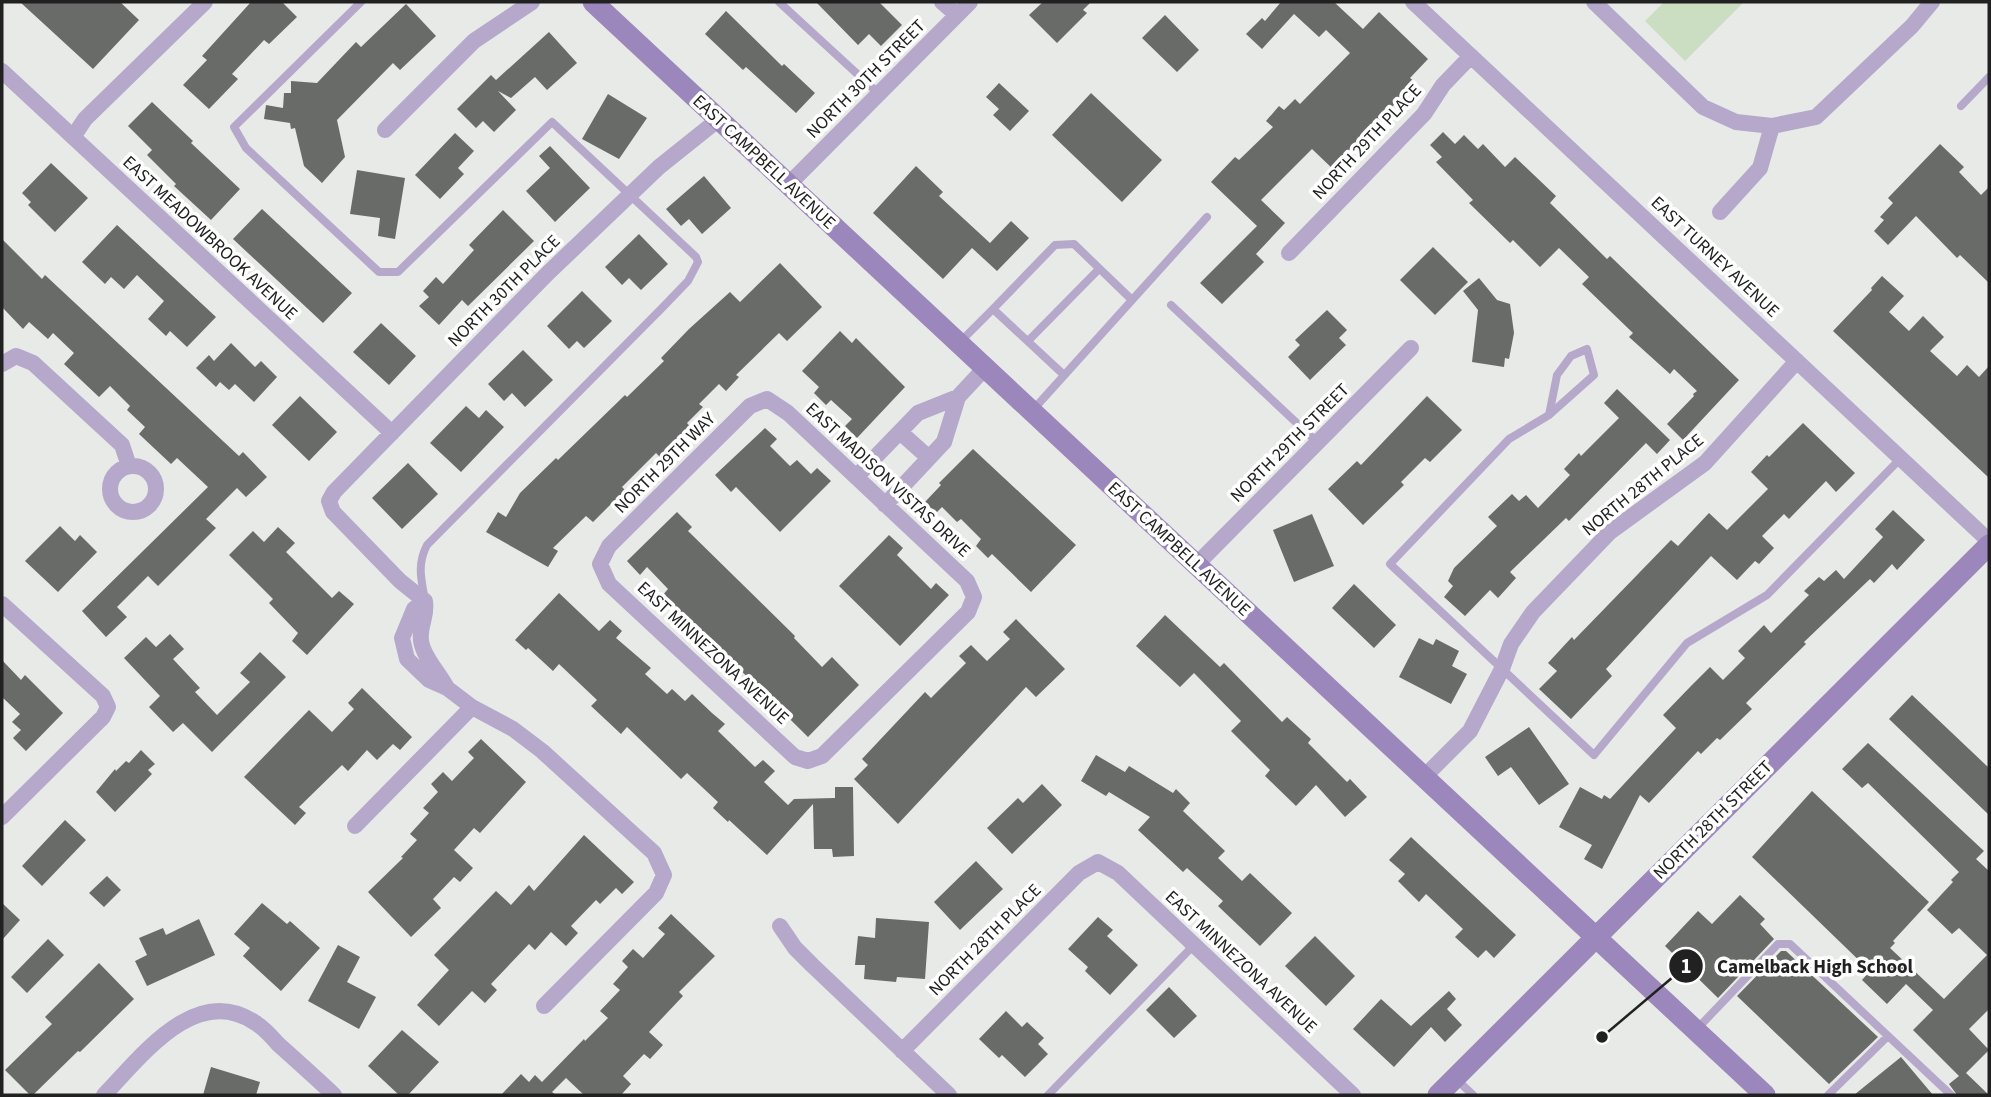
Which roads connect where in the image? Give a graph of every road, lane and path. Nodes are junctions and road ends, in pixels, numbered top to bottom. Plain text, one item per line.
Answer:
1 (361, 2) edge
2 (532, 2) edge
3 (593, 2) edge
4 (779, 2) edge
5 (942, 2) edge
6 (971, 2) edge
7 (1413, 2) edge
8 (1594, 2) edge
9 (1932, 2) edge
10 (193, 5) edge
11 (957, 15) junction
12 (1471, 56) junction
13 (2, 71) edge
14 (1989, 77) edge
15 (878, 93) junction
16 (1961, 106) dead end
17 (719, 120) junction
18 (1772, 126) junction
19 (385, 130) dead end
20 (73, 137) junction
21 (789, 184) junction
22 (629, 194) junction
23 (1720, 212) dead end
24 (1207, 218) dead end
25 (1289, 253) dead end
26 (1099, 269) junction
27 (1132, 300) junction
28 (1171, 305) dead end
29 (993, 309) junction
30 (1028, 341) junction
31 (959, 344) junction
32 (1411, 348) dead end
33 (9, 360) edge
34 (1797, 361) junction
35 (985, 368) junction
36 (1064, 375) junction
37 (958, 397) junction
38 (767, 399) joint
39 (1032, 411) junction
40 (1549, 415) junction
41 (900, 432) junction
42 (392, 433) junction
43 (1317, 442) junction
44 (929, 458) junction
45 (1901, 458) junction
46 (130, 466) dead end
47 (856, 477) junction
48 (885, 505) junction
49 (1989, 543) edge
50 (600, 564) joint
51 (1196, 565) junction
52 (425, 601) junction
53 (2, 604) edge
54 (1502, 669) junction
55 (472, 707) junction
56 (808, 761) joint
57 (1424, 777) junction
58 (2, 817) edge
59 (355, 826) dead end
60 (1098, 862) joint
61 (780, 926) dead end
62 (1597, 937) junction
63 (1194, 945) junction
64 (544, 1006) dead end
65 (1696, 1030) junction
66 (1888, 1036) junction
67 (902, 1051) junction
68 (1455, 1078) junction
69 (104, 1095) edge
70 (334, 1095) edge
71 (949, 1095) edge
72 (1048, 1095) edge
73 (1353, 1095) edge
74 (1438, 1095) edge
75 (1473, 1095) edge
76 (1765, 1095) edge
77 (1828, 1095) edge
78 (1951, 1095) edge

1 - 22 lane
2 - 19 street
3 - 17 street, EAST CAMPBELL AVENUE
4 - 15 lane
5 - 11 street
6 - 11 street, NORTH 30TH STREET
7 - 12 street, EAST TURNEY AVENUE
8 - 18 street
9 - 18 street
10 - 20 street
11 - 15 street, NORTH 30TH STREET
12 - 25 street, NORTH 29TH PLACE
12 - 34 street, EAST TURNEY AVENUE
13 - 20 street, EAST MEADOWBROOK AVENUE
14 - 16 lane
15 - 21 street, NORTH 30TH STREET
17 - 21 street, EAST CAMPBELL AVENUE
17 - 22 street, NORTH 30TH PLACE
18 - 23 street
20 - 42 street, EAST MEADOWBROOK AVENUE
21 - 31 street, EAST CAMPBELL AVENUE
22 - 42 street, NORTH 30TH PLACE
22 - 52 lane
24 - 27 lane
26 - 27 lane
26 - 29 lane
26 - 30 lane
27 - 36 lane
28 - 43 lane
29 - 30 lane
29 - 31 lane
30 - 36 lane
31 - 35 street, EAST CAMPBELL AVENUE
32 - 43 street, NORTH 29TH STREET
33 - 46 street
34 - 45 street, EAST TURNEY AVENUE
34 - 54 street, NORTH 28TH PLACE
35 - 37 street
35 - 39 street, EAST CAMPBELL AVENUE
36 - 39 lane
37 - 41 street
37 - 44 street
38 - 47 street, EAST MADISON VISTAS DRIVE
38 - 50 street, NORTH 29TH WAY
39 - 51 street, EAST CAMPBELL AVENUE
40 - 40 lane
40 - 54 lane
41 - 44 street
41 - 47 street
42 - 52 street, NORTH 30TH PLACE
43 - 51 street, NORTH 29TH STREET
44 - 48 street
45 - 49 street, EAST TURNEY AVENUE
45 - 54 lane
47 - 48 street, EAST MADISON VISTAS DRIVE
48 - 56 street, EAST MADISON VISTAS DRIVE
49 - 62 street, NORTH 28TH STREET
50 - 56 street, EAST MINNEZONA AVENUE
51 - 57 street, EAST CAMPBELL AVENUE
52 - 55 street
53 - 58 street
54 - 57 street, NORTH 28TH PLACE
55 - 59 street
55 - 64 street
57 - 62 street, EAST CAMPBELL AVENUE
60 - 63 street, EAST MINNEZONA AVENUE
60 - 67 street, NORTH 28TH PLACE
61 - 67 street
62 - 65 street, EAST CAMPBELL AVENUE
62 - 68 street, NORTH 28TH STREET
63 - 72 lane
63 - 73 street, EAST MINNEZONA AVENUE
65 - 66 lane
65 - 76 street, EAST CAMPBELL AVENUE
66 - 77 lane
66 - 78 lane
67 - 71 street
68 - 74 street, NORTH 28TH STREET
68 - 75 lane
69 - 70 street

